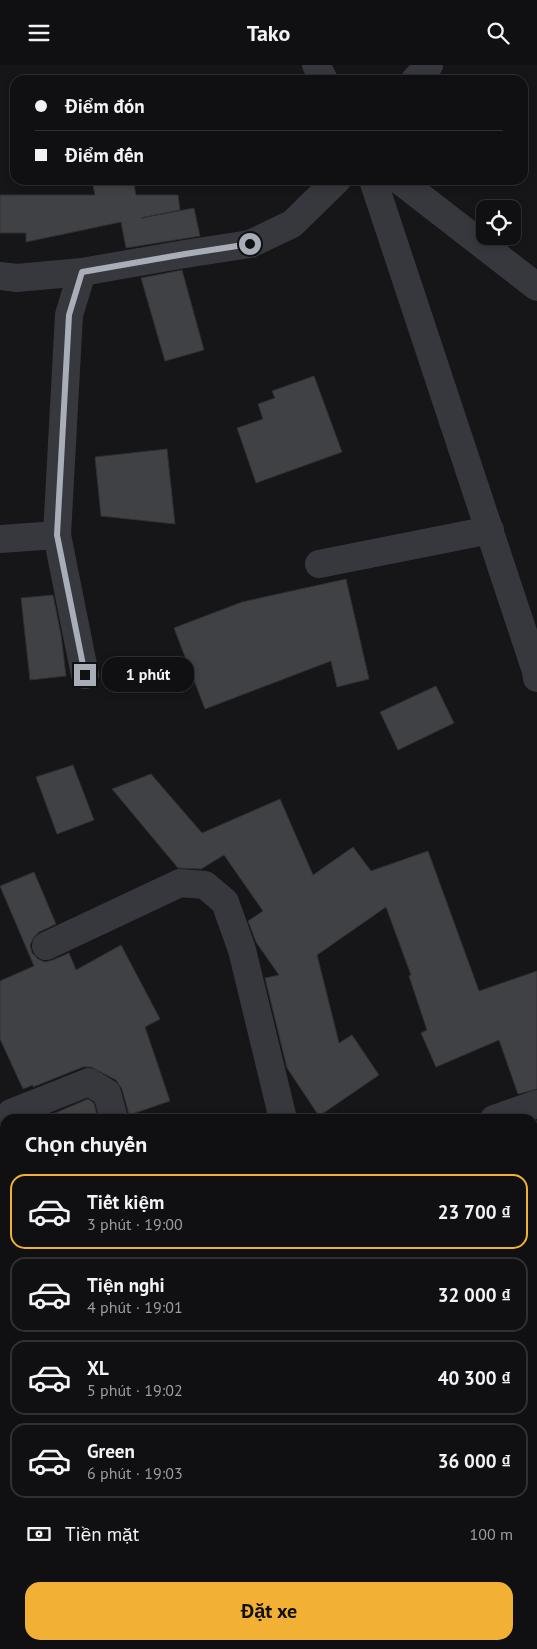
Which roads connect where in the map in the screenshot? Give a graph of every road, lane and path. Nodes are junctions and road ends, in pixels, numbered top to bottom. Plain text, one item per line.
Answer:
1 (429, 65) edge
2 (420, 75) edge
3 (332, 185) edge
4 (375, 185) edge
5 (405, 185) edge
6 (82, 272) junction
7 (0, 276) edge
8 (537, 287) edge
9 (490, 531) junction
10 (57, 535) junction
11 (0, 539) edge
12 (319, 564) dead end
13 (85, 675) dead end
14 (537, 678) edge
15 (46, 946) dead end
16 (537, 1104) edge
17 (11, 1113) dead end
18 (113, 1114) edge
19 (282, 1114) edge
20 (508, 1114) edge

1 - 2 street
3 - 6 street
4 - 9 street
5 - 8 street
6 - 7 street
6 - 10 street
9 - 12 street
9 - 14 street
10 - 11 street
10 - 13 street
15 - 19 street
16 - 20 street
17 - 18 street

